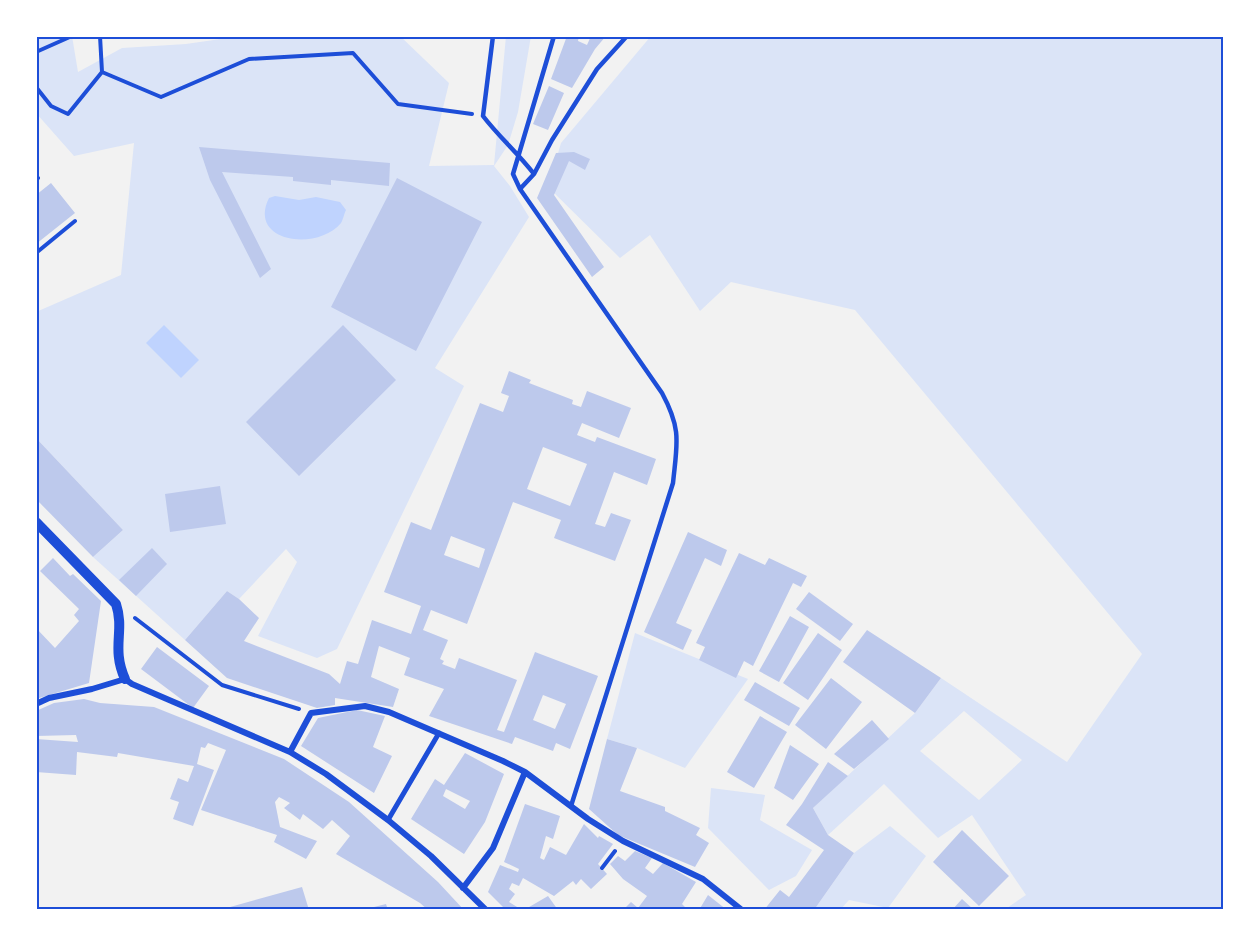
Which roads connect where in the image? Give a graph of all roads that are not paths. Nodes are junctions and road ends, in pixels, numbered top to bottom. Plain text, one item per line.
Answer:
1 (493, 36) edge
2 (554, 36) edge
3 (627, 36) edge
4 (519, 153) junction
5 (534, 174) junction
6 (520, 189) junction
7 (36, 522) edge
8 (125, 679) junction
9 (36, 704) edge
10 (439, 733) junction
11 (290, 752) junction
12 (525, 772) junction
13 (571, 806) junction
14 (388, 820) junction
15 (463, 888) junction
16 (486, 910) edge
17 (742, 910) edge

1 - 4 lane
2 - 4 lane
3 - 5 lane
4 - 5 lane
4 - 6 lane
5 - 6 lane
6 - 13 lane
7 - 8 street
8 - 9 street
8 - 11 street
10 - 11 street
10 - 12 street
10 - 14 street
11 - 14 street
12 - 13 street
12 - 15 street
13 - 17 street
14 - 15 street
15 - 16 street

